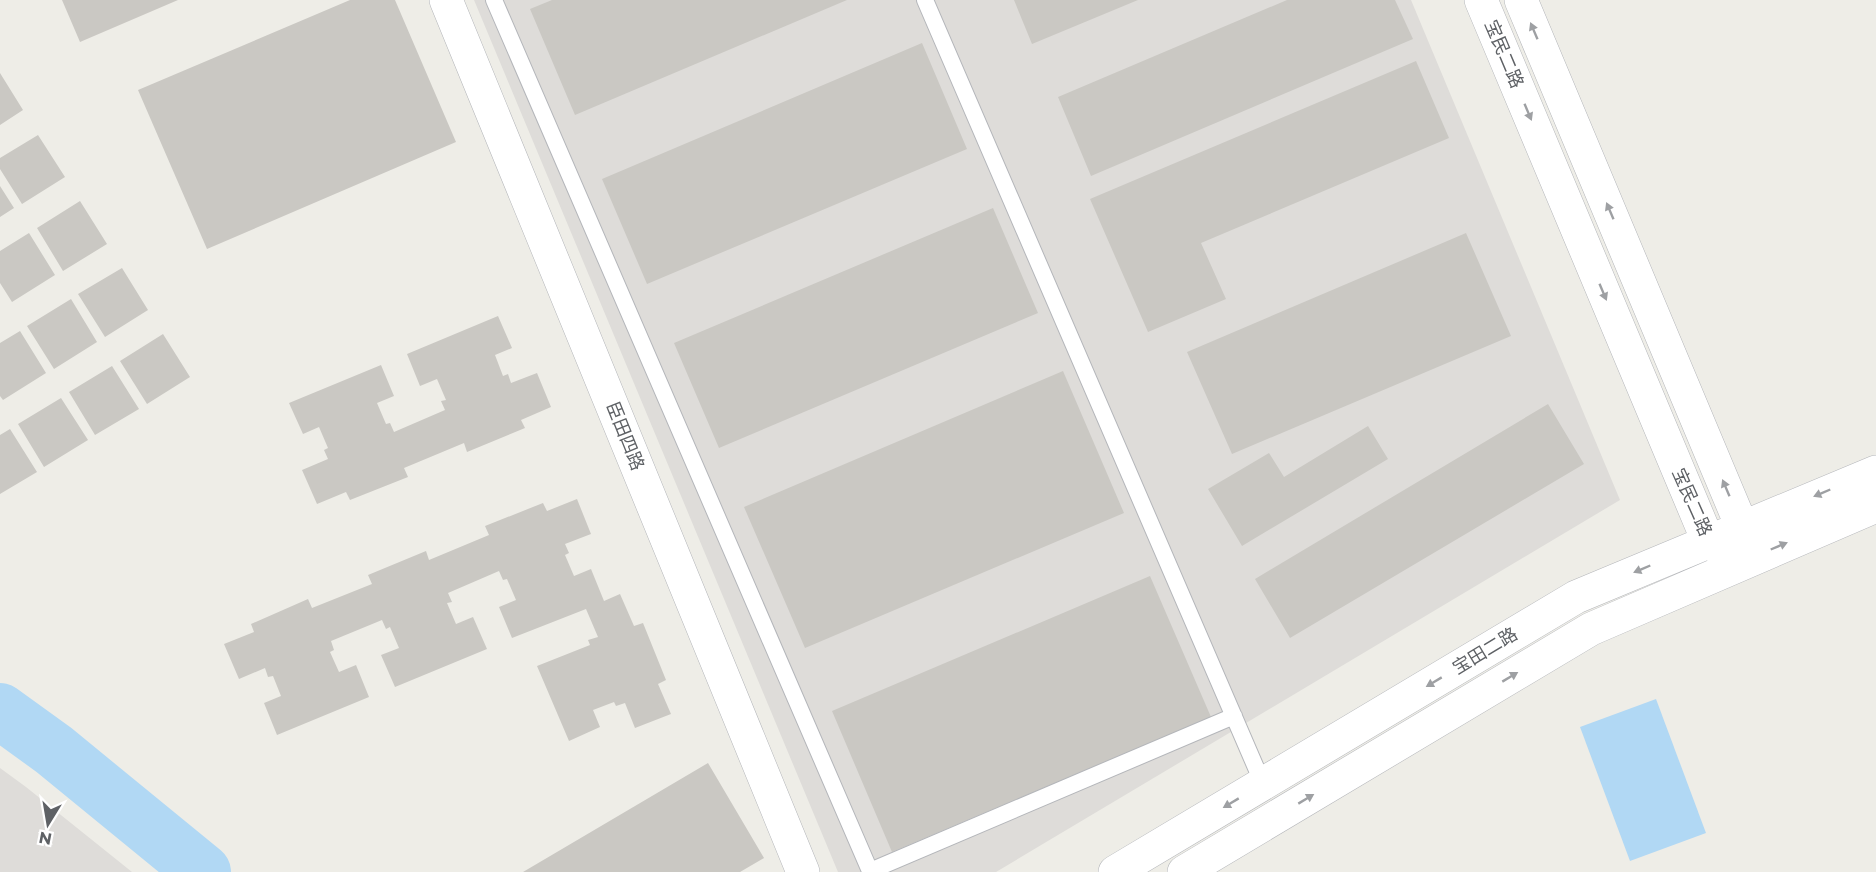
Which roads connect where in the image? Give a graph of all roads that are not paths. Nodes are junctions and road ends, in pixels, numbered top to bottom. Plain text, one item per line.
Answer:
1 (446, 0) edge
2 (494, 0) edge
3 (925, 0) edge
4 (1481, 0) edge
5 (1521, 0) edge
6 (1876, 472) edge
7 (1876, 506) edge
8 (1742, 527) junction
9 (1708, 541) junction
10 (1739, 564) junction
11 (1234, 716) junction
12 (1263, 784) junction
13 (803, 872) edge
14 (1115, 872) edge
15 (1184, 872) edge

1 - 13 street, 臣田四路
2 - 11 lane
3 - 11 lane
4 -> 9 street, 宝民二路
8 -> 5 street, 宝民二路
6 -> 8 street, 宝田二路
10 -> 7 street, 宝田二路
8 - 9 street, 宝田二路
8 - 10 street, 宝民二路
9 - 10 street, 宝民二路
9 -> 12 street, 宝田二路
15 -> 10 street, 宝田二路
11 - 12 lane
12 -> 14 street, 宝田二路

